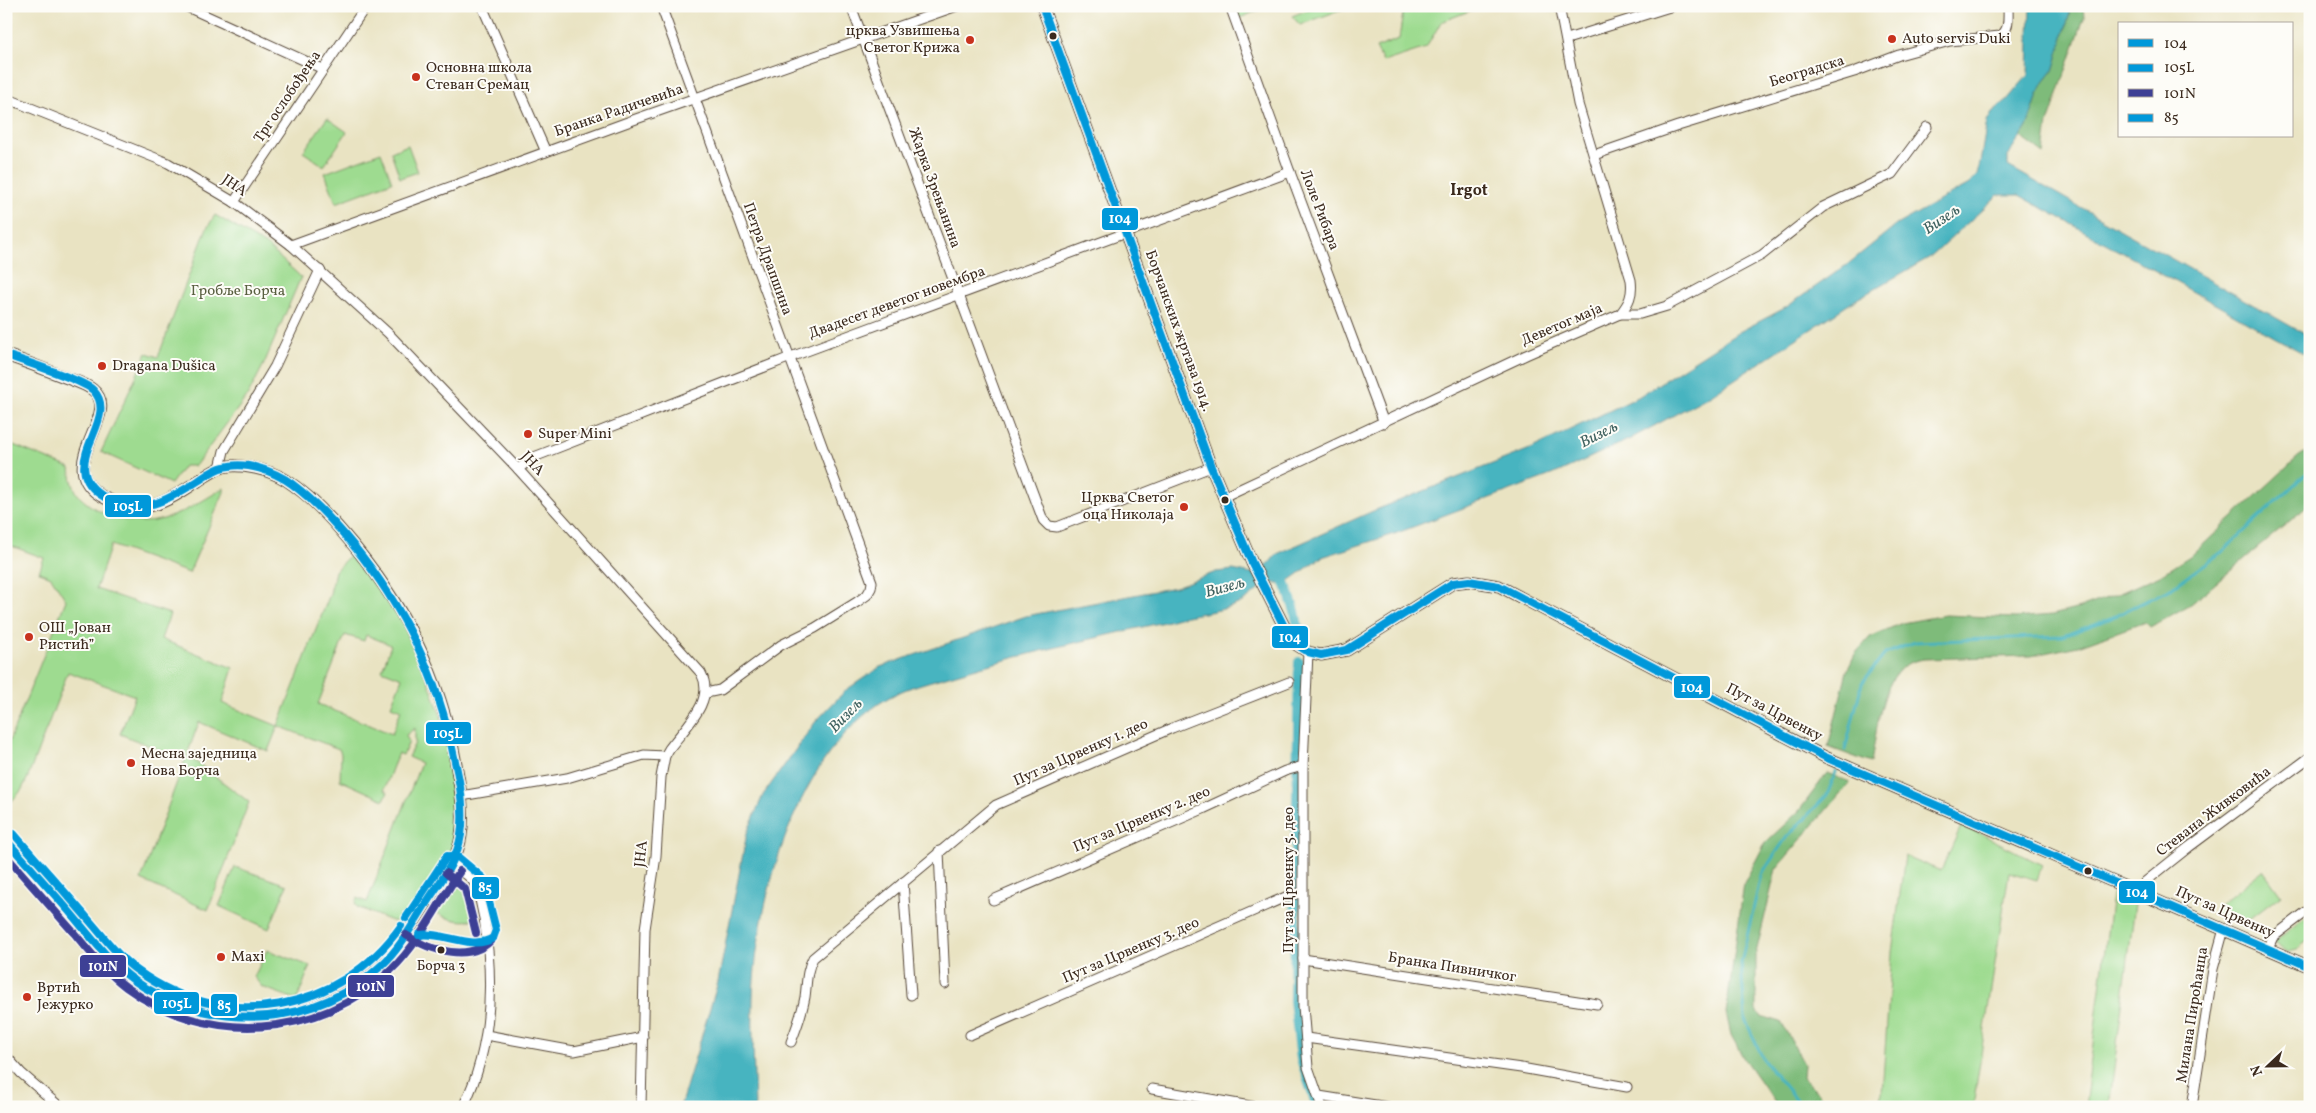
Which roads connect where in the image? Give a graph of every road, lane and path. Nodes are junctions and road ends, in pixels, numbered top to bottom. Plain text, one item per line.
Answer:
1 (185, 6) edge
2 (366, 6) edge
3 (482, 6) edge
4 (661, 6) edge
5 (851, 6) edge
6 (957, 6) edge
7 (1042, 6) edge
8 (1230, 6) edge
9 (1559, 6) edge
10 (1673, 6) edge
11 (2008, 6) edge
12 (864, 39) junction
13 (1567, 39) junction
14 (323, 70) junction
15 (6, 98) edge
16 (694, 99) junction
17 (1927, 127) dead end
18 (546, 152) junction
19 (1594, 155) junction
20 (1290, 172) junction
21 (234, 202) junction
22 (1126, 234) junction
23 (291, 245) junction
24 (320, 270) junction
25 (959, 294) junction
26 (1620, 314) junction
27 (6, 354) edge
28 (788, 358) junction
29 (1384, 423) junction
30 (1212, 467) junction
31 (220, 468) junction
32 (518, 469) junction
33 (1224, 497) junction
34 (1308, 652) junction
35 (1289, 682) dead end
36 (706, 693) junction
37 (665, 756) junction
38 (2310, 757) edge
39 (1298, 767) junction
40 (461, 796) junction
41 (6, 840) edge
42 (939, 851) junction
43 (452, 865) junction
44 (903, 882) junction
45 (2139, 892) junction
46 (1302, 893) junction
47 (993, 900) dead end
48 (2310, 909) edge
49 (2224, 929) junction
50 (2268, 948) junction
51 (1303, 959) junction
52 (2310, 967) edge
53 (945, 984) dead end
54 (911, 995) dead end
55 (1597, 1004) dead end
56 (486, 1035) junction
57 (970, 1036) dead end
58 (642, 1037) junction
59 (1306, 1038) junction
60 (791, 1042) dead end
61 (6, 1056) edge
62 (1626, 1087) dead end
63 (1152, 1089) dead end
64 (1319, 1096) junction
65 (60, 1107) edge
66 (463, 1107) edge
67 (641, 1107) edge
68 (1256, 1107) edge
69 (1322, 1107) edge
70 (1388, 1107) edge
71 (2192, 1107) edge

1 - 14 street
2 - 14 street, Трг ослобођења
3 - 18 street
4 - 16 street, Петра Драпшина
5 - 12 street, Жарка Зрењанина
6 - 12 street, Бранка Радичевића
7 - 22 street, Борчанских жртава 1914.
8 - 20 street, Лоле Рибара
9 - 13 street, Деветог маја
10 - 13 street
11 - 19 street, Београдска
12 - 16 street, Бранка Радичевића
12 - 25 street, Жарка Зрењанина
13 - 19 street, Деветог маја
14 - 21 street, Трг ослобођења
15 - 21 street, ЈНА
16 - 18 street, Бранка Радичевића
16 - 28 street, Петра Драпшина
17 - 26 street
18 - 23 street, Бранка Радичевића
19 - 26 street, Деветог маја
20 - 22 street, Двадесет деветог новембра
20 - 29 street, Лоле Рибара
21 - 23 street, ЈНА
22 - 25 street, Двадесет деветог новембра
22 - 30 street, Борчанских жртава 1914.
23 - 24 street, ЈНА
24 - 31 street
24 - 32 street, ЈНА
25 - 28 street, Двадесет деветог новембра
25 - 30 street, Жарка Зрењанина
26 - 29 street, Деветог маја
27 - 31 street
28 - 32 street, Двадесет деветог новембра
28 - 36 street, Петра Драпшина
29 - 33 street, Деветог маја
30 - 33 street, Борчанских жртава 1914.
31 - 40 street
32 - 36 street, ЈНА
33 - 34 street, Борчанских жртава 1914.
34 - 39 street, Пут за Црвенку 5. део
34 - 45 street, Пут за Црвенку
35 - 42 street, Пут за Црвенку 1. део
36 - 37 street, ЈНА
37 - 40 street
37 - 58 street, ЈНА
38 - 45 street, Стевана Живковића
39 - 46 street, Пут за Црвенку 5. део
39 - 47 street, Пут за Црвенку 2. део
40 - 43 street
41 - 43 street
42 - 44 street, Пут за Црвенку 1. део
42 - 53 street
43 - 56 street
44 - 54 street
44 - 60 street, Пут за Црвенку 1. део
45 - 49 street, Пут за Црвенку
46 - 51 street, Пут за Црвенку 5. део
46 - 57 street, Пут за Црвенку 3. део
48 - 50 street
49 - 50 street, Пут за Црвенку
49 - 71 street, Милана Пироћанца
50 - 52 street, Пут за Црвенку
51 - 55 street, Бранка Пивничког
51 - 59 street, Пут за Црвенку 5. део
56 - 58 street
56 - 66 street
58 - 67 street, ЈНА
59 - 62 street
59 - 64 street, Пут за Црвенку 5. део
61 - 65 street
63 - 68 street
64 - 69 street, Пут за Црвенку 5. део
64 - 70 street

